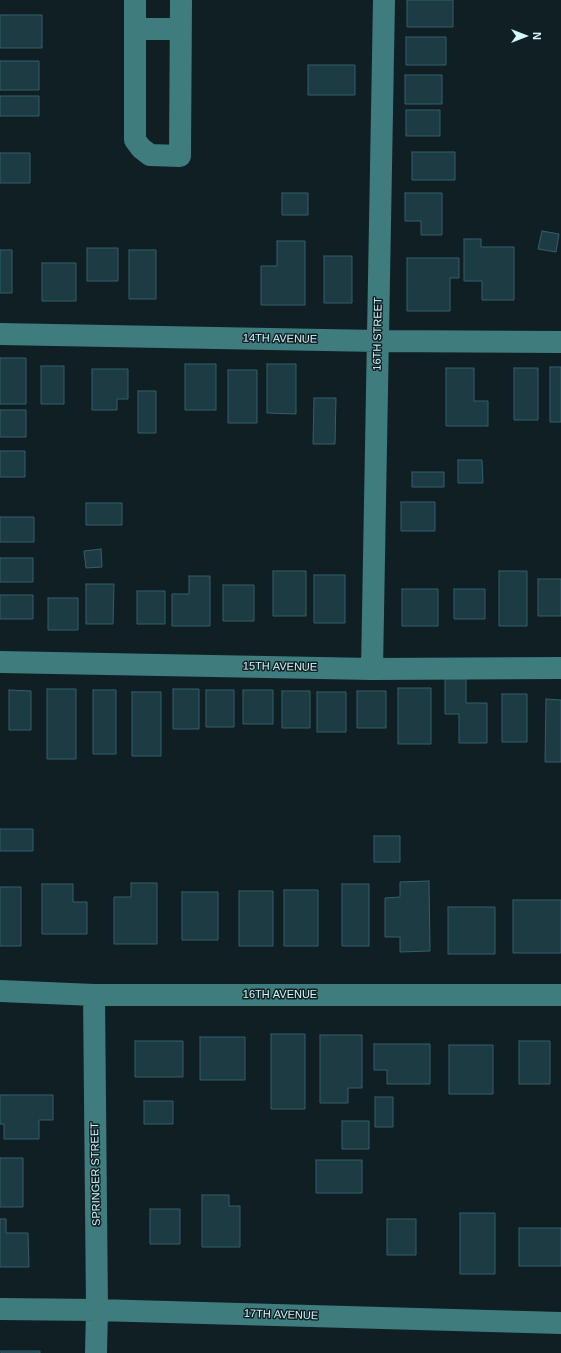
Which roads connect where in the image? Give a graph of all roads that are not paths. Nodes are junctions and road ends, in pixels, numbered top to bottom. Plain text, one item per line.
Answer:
1 (135, 0) edge
2 (181, 0) edge
3 (384, 0) edge
4 (135, 28) junction
5 (180, 28) junction
6 (0, 334) edge
7 (378, 341) junction
8 (561, 342) edge
9 (0, 662) edge
10 (561, 668) edge
11 (372, 669) junction
12 (0, 991) edge
13 (94, 994) junction
14 (561, 995) edge
15 (0, 1309) edge
16 (97, 1310) junction
17 (561, 1323) edge
18 (96, 1353) edge

1 - 4 street
2 - 5 street
3 - 7 street, 16TH STREET
4 - 5 street
4 - 5 street
6 - 7 street, 14TH AVENUE
7 - 8 street, 14TH AVENUE
7 - 11 street, 16TH STREET
9 - 11 street, 15TH AVENUE
10 - 11 street, 15TH AVENUE
12 - 13 street, 16TH AVENUE
13 - 14 street, 16TH AVENUE
13 - 16 street, SPRINGER STREET
15 - 16 street, 17TH AVENUE
16 - 17 street, 17TH AVENUE
16 - 18 street, SPRINGER STREET

